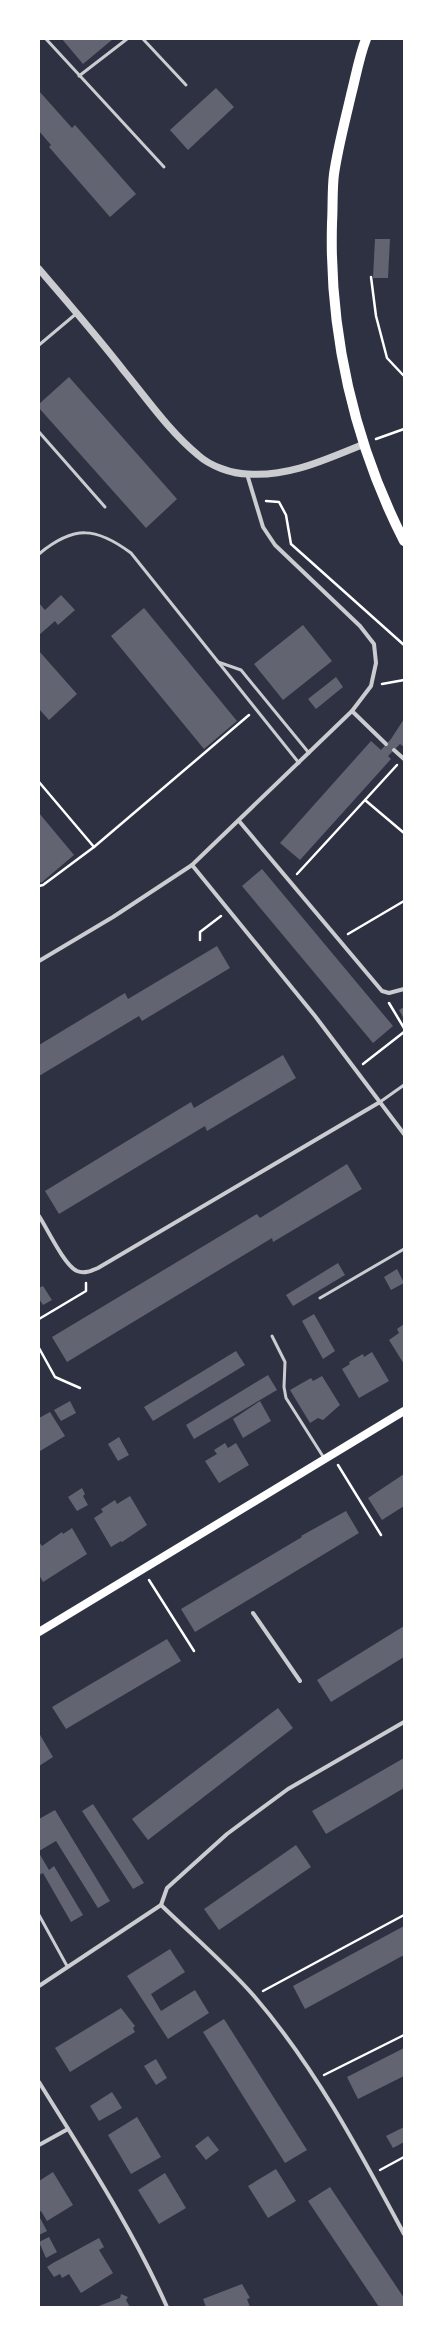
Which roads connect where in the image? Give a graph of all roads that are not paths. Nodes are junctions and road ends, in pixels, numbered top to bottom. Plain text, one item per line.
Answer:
1 (46, 39) edge
2 (127, 39) edge
3 (143, 39) edge
4 (366, 39) edge
5 (79, 76) junction
6 (186, 85) dead end
7 (164, 167) dead end
8 (39, 269) edge
9 (78, 313) junction
10 (39, 345) edge
11 (39, 432) edge
12 (364, 444) junction
13 (248, 474) junction
14 (105, 507) dead end
15 (404, 541) edge
16 (39, 554) edge
17 (217, 662) junction
18 (352, 711) junction
19 (386, 744) dead end
20 (394, 750) dead end
21 (309, 753) junction
22 (403, 758) edge
23 (299, 763) junction
24 (239, 821) junction
25 (192, 865) junction
26 (39, 961) edge
27 (404, 989) edge
28 (404, 1085) edge
29 (380, 1102) junction
30 (404, 1134) edge
31 (39, 1216) edge
32 (404, 1249) edge
33 (320, 1298) dead end
34 (272, 1336) dead end
35 (404, 1411) edge
36 (327, 1456) junction
37 (254, 1612) dead end
38 (39, 1632) edge
39 (300, 1680) dead end
40 (404, 1722) edge
41 (161, 1905) junction
42 (39, 1915) edge
43 (67, 1966) junction
44 (39, 1986) edge
45 (39, 2082) edge
46 (68, 2128) junction
47 (39, 2145) edge
48 (404, 2234) edge
49 (167, 2307) edge

1 - 5 lane
2 - 5 lane
3 - 6 lane
4 - 12 main road
5 - 7 lane
8 - 9 street
9 - 10 lane
9 - 13 street
11 - 14 lane
12 - 13 street
12 - 15 main road
13 - 18 street
16 - 17 lane
17 - 21 lane
17 - 23 lane
18 - 19 street
18 - 21 street
20 - 22 street
21 - 23 street
23 - 24 street
24 - 25 street
24 - 27 street
25 - 26 street
25 - 29 street
28 - 29 lane
29 - 30 street
29 - 31 street
32 - 33 lane
34 - 36 lane
35 - 36 main road
36 - 38 main road
37 - 39 street
40 - 41 street
41 - 43 street
41 - 48 street
42 - 43 lane
43 - 44 street
45 - 46 street
46 - 47 street
46 - 49 street

